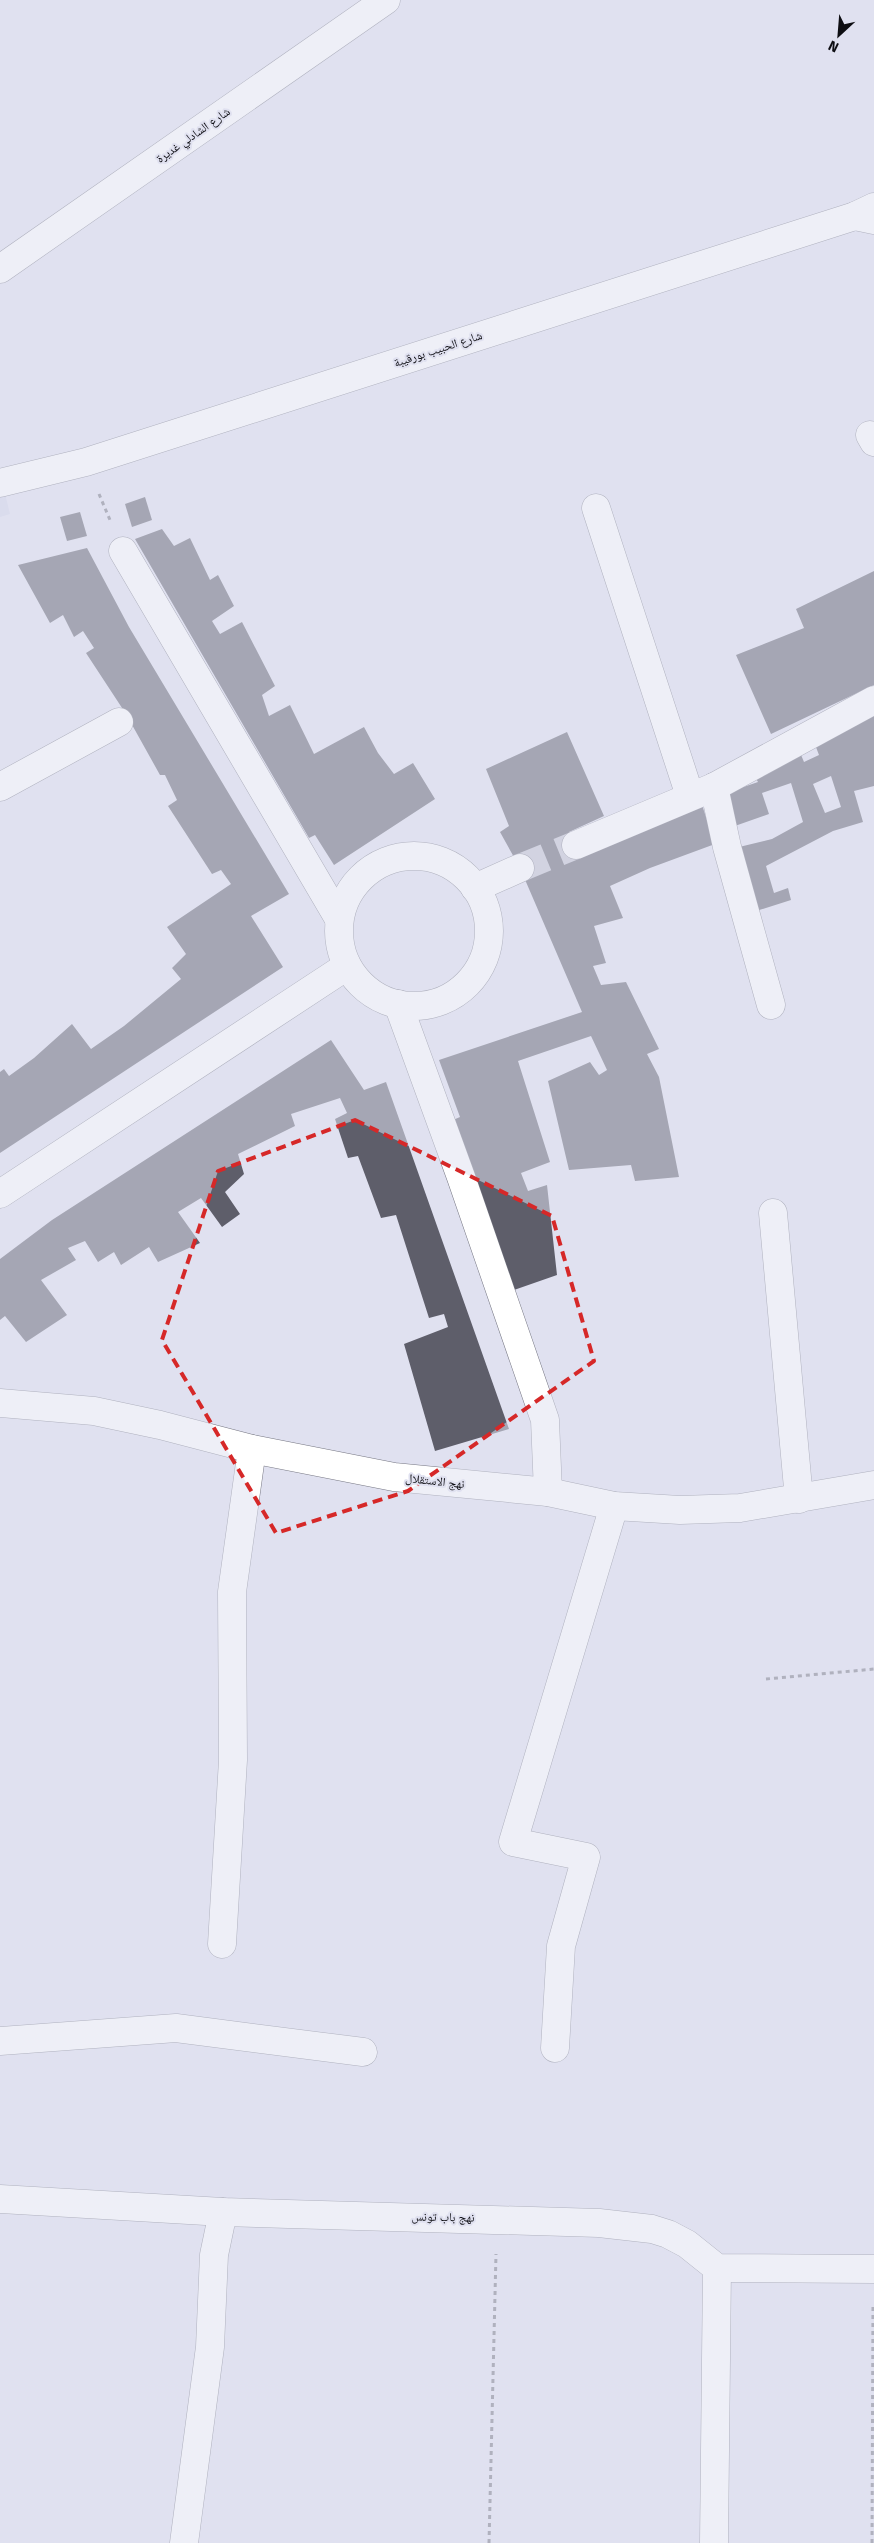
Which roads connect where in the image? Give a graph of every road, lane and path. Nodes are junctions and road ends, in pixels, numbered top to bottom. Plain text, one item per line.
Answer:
1 (386, 0) edge
2 (868, 214) edge
3 (0, 269) edge
4 (86, 462) junction
5 (0, 483) edge
6 (596, 508) dead end
7 (123, 551) joint
8 (874, 700) edge
9 (119, 722) dead end
10 (0, 787) edge
11 (702, 791) junction
12 (576, 845) tunnel mouth
13 (520, 868) tunnel mouth
14 (475, 888) junction
15 (339, 919) junction
16 (347, 966) junction
17 (398, 1004) junction
18 (771, 1005) dead end
19 (0, 1194) edge
20 (773, 1212) dead end
21 (0, 1403) edge
22 (252, 1449) junction
23 (874, 1485) edge
24 (548, 1492) junction
25 (799, 1499) junction
26 (614, 1506) junction
27 (874, 1669) edge
28 (766, 1679) dead end
29 (222, 1944) dead end
30 (0, 2041) edge
31 (555, 2048) dead end
32 (363, 2052) dead end
33 (0, 2199) edge
34 (223, 2212) junction
35 (497, 2219) junction
36 (717, 2268) junction
37 (874, 2269) edge
38 (184, 2543) edge
39 (489, 2543) edge
40 (714, 2543) edge
41 (872, 2543) edge

1 - 3 street, شارع الشادلي غديرة
2 - 4 street, شارع الحبيب بورقيبة
4 - 5 street, شارع الحبيب بورقيبة
4 - 7 path
6 - 11 street
7 - 15 street
8 - 11 street
9 - 10 street
11 - 12 street
11 - 18 street
13 - 14 street
14 - 15 street
14 - 17 street
15 - 16 street
16 - 17 street
16 - 19 street
17 - 24 street
20 - 25 street
21 - 22 street, نهج الاستقلال
22 - 24 street, نهج الاستقلال
22 - 29 street
23 - 25 street, نهج الاستقلال
24 - 26 street, نهج الاستقلال
25 - 26 street, نهج الاستقلال
26 - 31 street
27 - 28 path
30 - 32 street
33 - 34 street, نهج باب تونس
34 - 35 street, نهج باب تونس
34 - 38 street
35 - 36 street, نهج باب تونس
35 - 39 path
36 - 37 street
36 - 40 street
37 - 41 path

